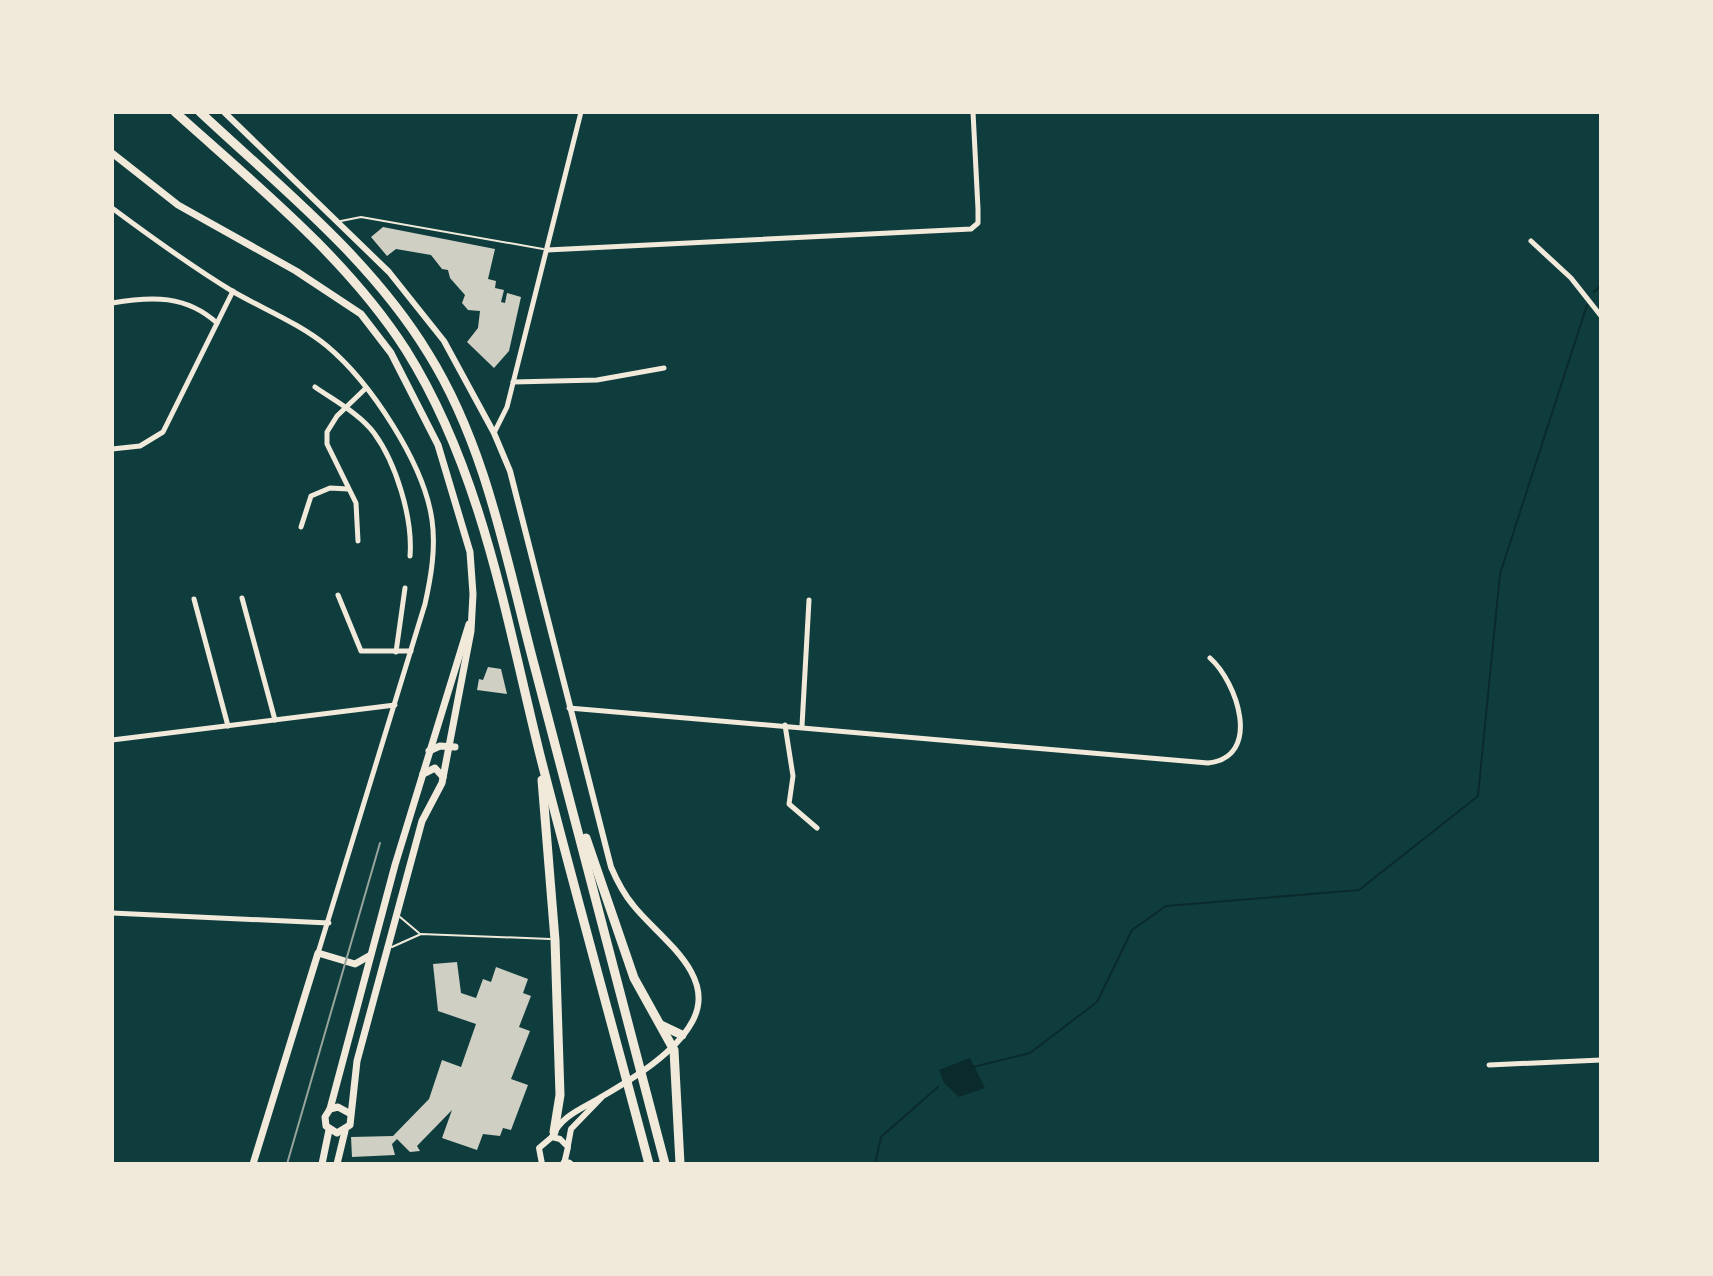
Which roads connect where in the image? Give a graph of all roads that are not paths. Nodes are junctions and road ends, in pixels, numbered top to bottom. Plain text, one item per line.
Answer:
1 (175, 112) edge
2 (200, 112) edge
3 (224, 112) edge
4 (580, 112) edge
5 (973, 112) edge
6 (112, 153) edge
7 (112, 208) edge
8 (340, 221) junction
9 (1531, 241) dead end
10 (547, 250) junction
11 (233, 291) junction
12 (112, 303) edge
13 (1601, 316) edge
14 (217, 323) junction
15 (664, 368) dead end
16 (513, 382) junction
17 (315, 387) dead end
18 (366, 388) junction
19 (345, 408) junction
20 (494, 433) junction
21 (112, 449) edge
22 (348, 489) junction
23 (301, 527) dead end
24 (358, 541) dead end
25 (410, 556) dead end
26 (405, 588) dead end
27 (338, 595) dead end
28 (242, 598) dead end
29 (194, 599) dead end
30 (809, 600) dead end
31 (470, 622) junction
32 (411, 651) junction
33 (396, 652) junction
34 (1210, 658) dead end
35 (395, 705) junction
36 (568, 707) junction
37 (275, 720) junction
38 (785, 725) junction
39 (228, 726) junction
40 (802, 726) junction
41 (112, 740) edge
42 (452, 747) junction
43 (429, 751) junction
44 (541, 759) junction
45 (421, 775) junction
46 (443, 777) junction
47 (575, 815) junction
48 (817, 828) dead end
49 (397, 912) junction
50 (112, 913) edge
51 (329, 923) junction
52 (421, 934) junction
53 (555, 940) junction
54 (387, 950) junction
55 (318, 953) junction
56 (371, 954) junction
57 (332, 958) junction
58 (355, 964) junction
59 (314, 967) junction
60 (363, 982) junction
61 (658, 1023) junction
62 (682, 1035) junction
63 (673, 1048) junction
64 (1601, 1060) edge
65 (1489, 1065) dead end
66 (601, 1098) junction
67 (330, 1109) junction
68 (349, 1113) junction
69 (329, 1130) junction
70 (345, 1131) junction
71 (553, 1134) junction
72 (568, 1147) junction
73 (541, 1163) edge
74 (253, 1164) edge
75 (322, 1164) edge
76 (337, 1164) edge
77 (566, 1164) edge
78 (649, 1164) edge
79 (665, 1164) edge
80 (680, 1164) edge

1 - 44 highway
2 - 47 highway
3 - 8 street
4 - 10 street
5 - 10 street
6 - 31 main road
7 - 11 street
8 - 10 lane
8 - 20 street
9 - 13 street
10 - 16 street
11 - 14 street
11 - 18 street
12 - 14 street
14 - 21 street
15 - 16 street
16 - 20 street
17 - 19 street
18 - 19 street
18 - 32 street
19 - 22 street
19 - 25 street
20 - 36 street
22 - 23 street
22 - 24 street
26 - 33 street
27 - 33 street
28 - 37 street
29 - 39 street
30 - 40 street
31 - 42 main road
31 - 43 main road
32 - 33 street
32 - 35 street
34 - 40 street
35 - 37 street
35 - 51 street
36 - 38 street
36 - 62 street
37 - 39 street
38 - 40 street
38 - 48 street
39 - 41 street
42 - 43 main road
42 - 46 main road
43 - 45 main road
44 - 53 highway
44 - 78 highway
45 - 46 main road
45 - 56 main road
46 - 49 main road
47 - 61 highway
47 - 79 highway
49 - 52 lane
49 - 54 main road
50 - 51 street
51 - 55 street
52 - 53 lane
52 - 54 lane
53 - 71 highway
54 - 68 main road
55 - 57 main road
55 - 59 main road
56 - 58 main road
56 - 60 main road
57 - 58 main road
57 - 59 main road
58 - 60 main road
59 - 74 main road
60 - 67 main road
61 - 62 highway
61 - 63 highway
62 - 63 street
63 - 66 street
63 - 80 highway
64 - 65 street
66 - 71 street
66 - 72 street
67 - 68 main road
67 - 69 main road
68 - 70 main road
69 - 70 main road
69 - 75 main road
70 - 76 main road
71 - 72 street
71 - 73 street
72 - 77 street

